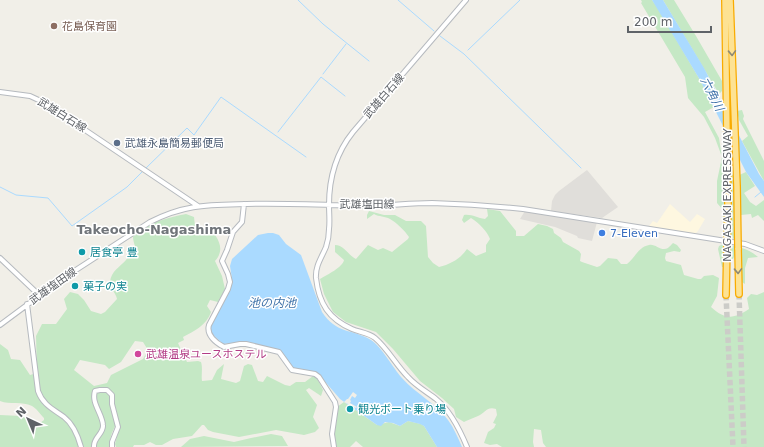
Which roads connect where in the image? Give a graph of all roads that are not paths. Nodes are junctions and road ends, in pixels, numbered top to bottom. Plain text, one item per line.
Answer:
1 (466, 0) edge
2 (725, 0) edge
3 (730, 0) edge
4 (0, 92) edge
5 (244, 204) junction
6 (329, 204) junction
7 (198, 206) junction
8 (764, 251) edge
9 (0, 258) edge
10 (739, 294) tunnel mouth
11 (39, 295) junction
12 (726, 295) tunnel mouth
13 (27, 304) junction
14 (0, 325) edge
15 (81, 447) edge
16 (94, 447) edge
17 (112, 447) edge
18 (334, 447) edge
19 (467, 447) edge

1 - 6 main road, 武雄白石線
2 - 12 highway, NAGASAKI EXPRESSWAY, bridge
3 -> 10 highway, NAGASAKI EXPRESSWAY, bridge
4 - 7 main road, 武雄白石線
5 - 6 main road, 武雄塩田線
5 - 7 main road, 武雄塩田線
5 - 18 main road
6 - 8 main road, 武雄塩田線
6 - 19 main road, 武雄白石線
7 - 11 main road, 武雄塩田線
9 - 11 main road
11 - 13 main road, 武雄塩田線
13 - 14 main road, 武雄塩田線
13 - 15 main road
16 - 17 main road

